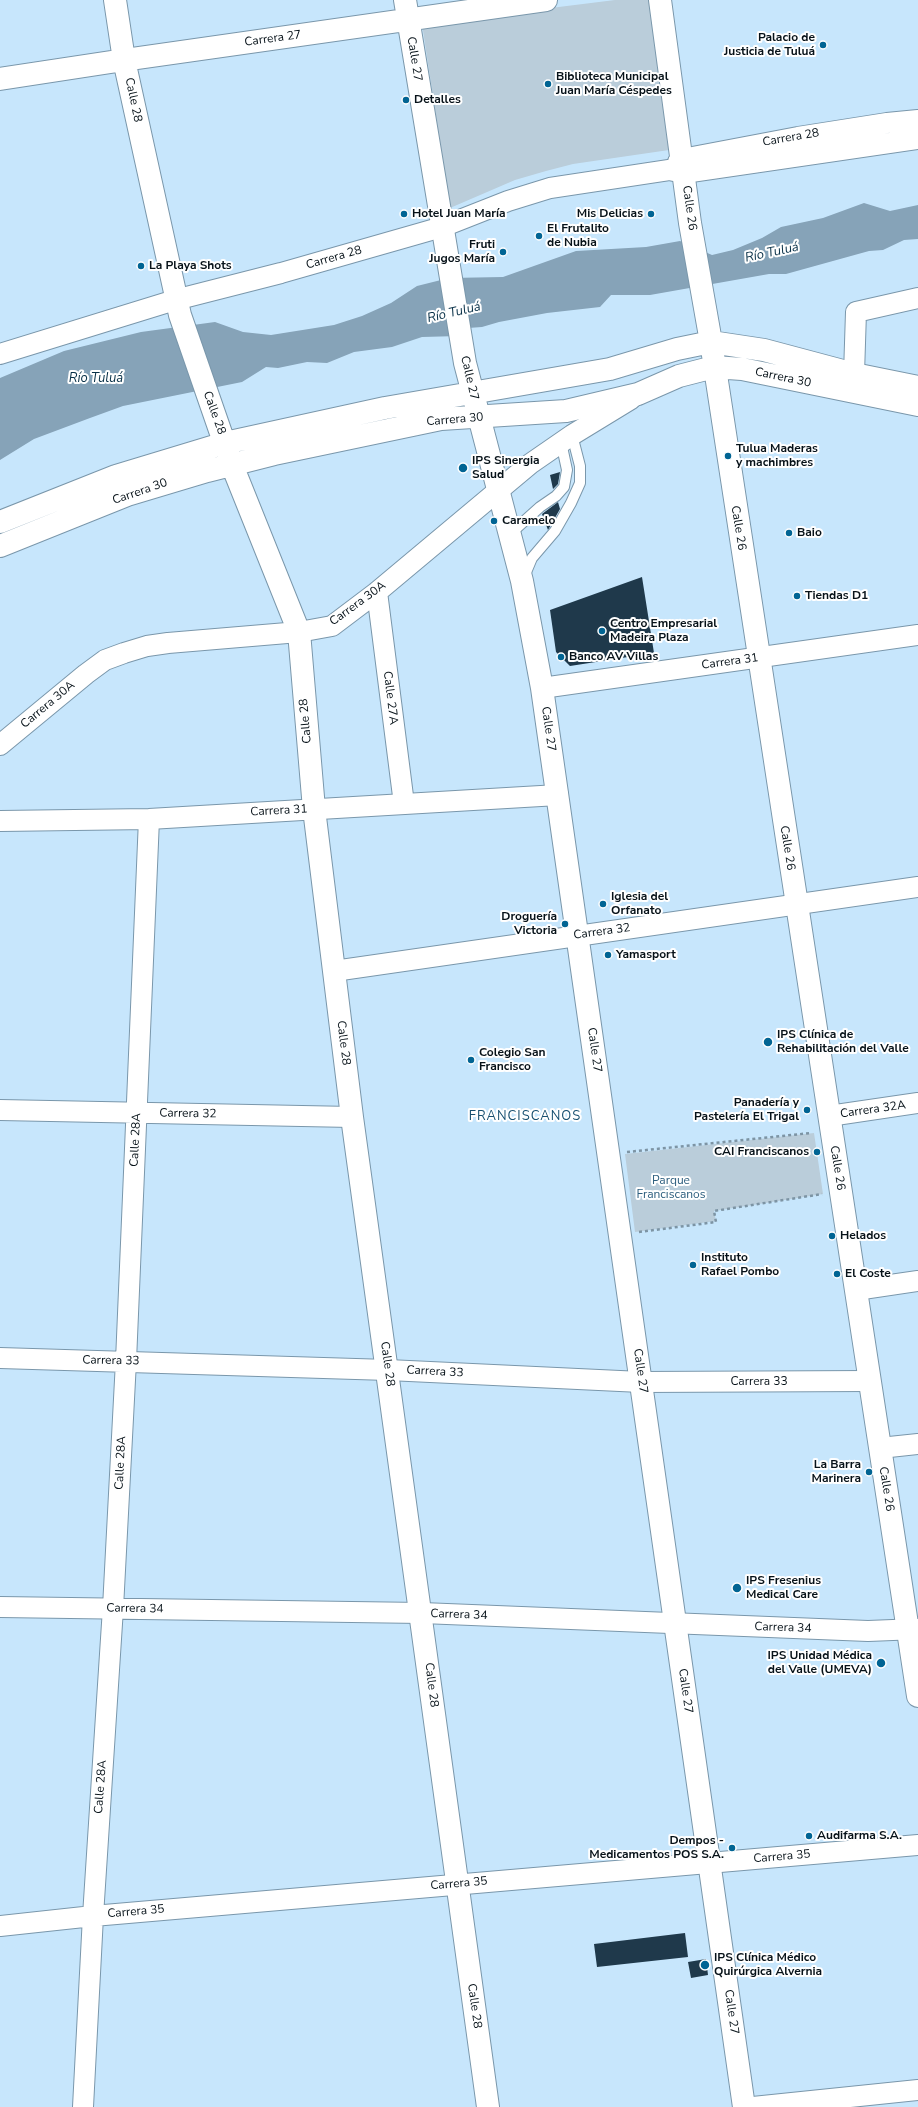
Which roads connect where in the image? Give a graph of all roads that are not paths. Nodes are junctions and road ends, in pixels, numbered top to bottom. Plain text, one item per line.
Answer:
1 (114, 0) edge
2 (546, 0) edge
3 (660, 0) edge
4 (406, 10) edge
5 (124, 60) junction
6 (0, 79) edge
7 (918, 120) edge
8 (918, 139) edge
9 (678, 167) junction
10 (442, 227) junction
11 (918, 298) edge
12 (177, 308) junction
13 (711, 342) junction
14 (0, 354) edge
15 (714, 367) junction
16 (854, 374) junction
17 (918, 387) edge
18 (472, 392) junction
19 (638, 394) junction
20 (918, 405) edge
21 (478, 417) junction
22 (567, 438) junction
23 (224, 443) junction
24 (232, 465) junction
25 (500, 491) junction
26 (0, 522) edge
27 (511, 533) junction
28 (0, 546) edge
29 (522, 580) junction
30 (377, 592) junction
31 (299, 632) junction
32 (918, 635) edge
33 (758, 658) junction
34 (542, 688) junction
35 (0, 745) edge
36 (558, 795) junction
37 (404, 804) junction
38 (314, 809) junction
39 (149, 819) junction
40 (0, 821) edge
41 (918, 887) edge
42 (796, 904) junction
43 (578, 936) junction
44 (334, 971) junction
45 (918, 1103) edge
46 (0, 1110) edge
47 (137, 1114) junction
48 (352, 1117) junction
49 (830, 1124) junction
50 (918, 1281) edge
51 (856, 1290) junction
52 (0, 1358) edge
53 (126, 1361) junction
54 (388, 1370) junction
55 (641, 1382) junction
56 (870, 1382) junction
57 (918, 1444) edge
58 (880, 1448) junction
59 (0, 1607) edge
60 (113, 1608) junction
61 (422, 1614) junction
62 (676, 1624) junction
63 (913, 1629) edge
64 (918, 1696) edge
65 (918, 1845) edge
66 (710, 1864) junction
67 (457, 1884) junction
68 (92, 1916) junction
69 (0, 1926) edge
70 (918, 2090) edge
71 (83, 2107) edge
72 (488, 2107) edge
73 (744, 2107) edge
74 (753, 2107) edge

1 - 5 street, Calle 28
2 - 4 street, Carrera 27
3 - 9 street, Calle 26
4 - 5 street, Carrera 27
4 - 10 street, Calle 27
5 - 6 street, Carrera 27
5 - 12 street, Calle 28
7 - 9 street, Carrera 28
8 - 9 street, Carrera 28
9 - 10 street, Carrera 28
9 - 13 street, Calle 26
10 - 12 street, Carrera 28
10 - 18 street, Calle 27
11 - 16 street
12 - 14 street, Carrera 28
12 - 23 street, Calle 28
13 - 15 street, Calle 26
13 - 16 street, Carrera 30
13 - 18 street, Carrera 30
15 - 19 street, Carrera 30
15 - 20 street, Carrera 30
15 - 33 street, Calle 26
16 - 17 street, Carrera 30
18 - 21 street, Calle 27
18 - 23 street, Carrera 30
19 - 21 street, Carrera 30
19 - 22 street, Carrera 30A
21 - 24 street, Carrera 30
21 - 25 street, Calle 27
22 - 25 street, Carrera 30A
22 - 27 lane
22 - 29 lane
23 - 24 street, Calle 28
23 - 26 street, Carrera 30
24 - 28 street, Carrera 30
24 - 31 street, Calle 28
25 - 27 street, Calle 27
25 - 30 street, Carrera 30A
27 - 29 street, Calle 27
29 - 34 street, Calle 27
30 - 31 street, Carrera 30A
30 - 37 street, Calle 27A
31 - 35 street, Carrera 30A
31 - 38 street, Calle 28
32 - 33 street, Carrera 31
33 - 34 street, Carrera 31
33 - 42 street, Calle 26
34 - 36 street, Calle 27
36 - 37 street, Carrera 31
36 - 43 street, Calle 27
37 - 38 street, Carrera 31
38 - 39 street, Carrera 31
38 - 44 street, Calle 28
39 - 40 street, Carrera 31
39 - 47 street, Calle 28A
41 - 42 street, Carrera 32
42 - 43 street, Carrera 32
42 - 49 street, Calle 26
43 - 44 street, Carrera 32
43 - 55 street, Calle 27
44 - 48 street, Calle 28
45 - 49 street, Carrera 32A
46 - 47 street, Carrera 32
47 - 48 street, Carrera 32
47 - 53 street, Calle 28A
48 - 54 street, Calle 28
49 - 51 street, Calle 26
50 - 51 street
51 - 56 street, Calle 26
52 - 53 street, Carrera 33
53 - 54 street, Carrera 33
53 - 60 street, Calle 28A
54 - 55 street, Carrera 33
54 - 61 street, Calle 28
55 - 56 street, Carrera 33
55 - 62 street, Calle 27
56 - 58 street, Calle 26
57 - 58 street
58 - 63 street, Calle 26
59 - 60 street, Carrera 34
60 - 61 street, Carrera 34
60 - 68 street, Calle 28A
61 - 62 street, Carrera 34
61 - 67 street, Calle 28
62 - 63 street, Carrera 34
62 - 66 street, Calle 27
63 - 64 street, Calle 26
65 - 66 street, Carrera 35
66 - 67 street, Carrera 35
66 - 73 street, Calle 27
67 - 68 street, Carrera 35
67 - 72 street, Calle 28
68 - 69 street, Carrera 35
68 - 71 street, Calle 28A
70 - 74 street

